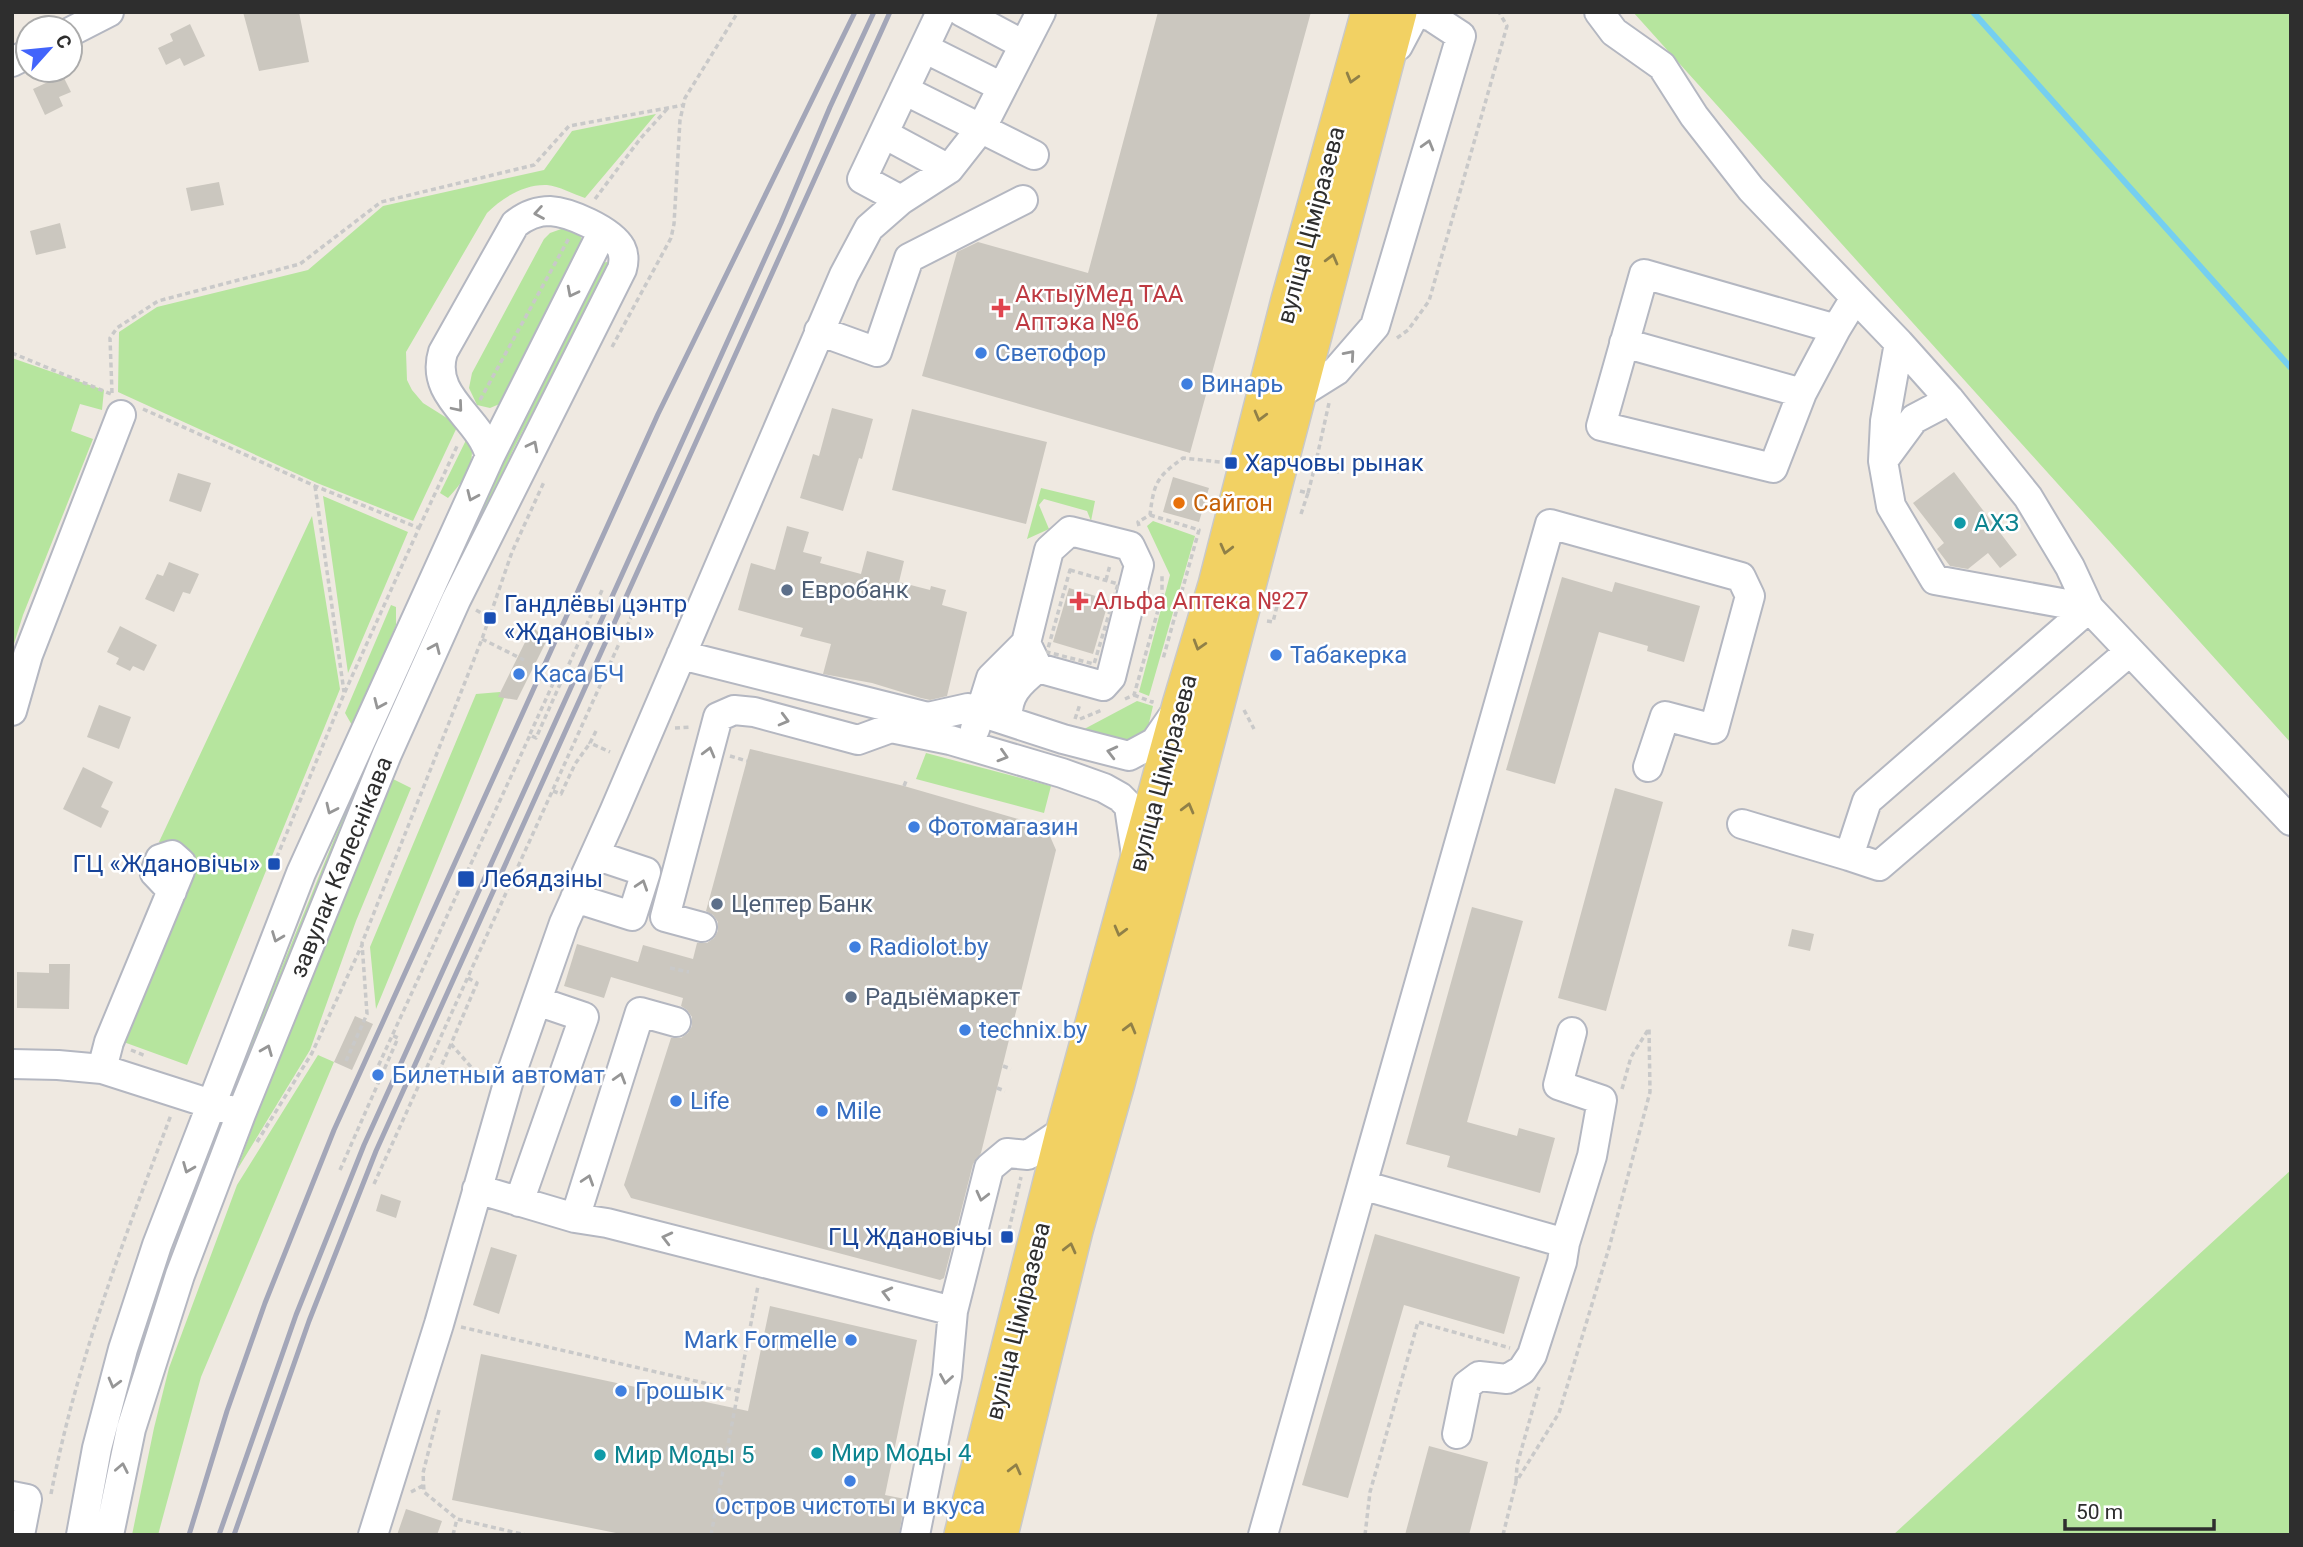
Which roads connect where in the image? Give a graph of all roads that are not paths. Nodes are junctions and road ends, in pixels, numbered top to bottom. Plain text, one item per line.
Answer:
1 (109, 12) edge
2 (941, 12) edge
3 (962, 12) edge
4 (1041, 12) edge
5 (1370, 12) edge
6 (1398, 12) edge
7 (1416, 12) edge
8 (1607, 22) edge
9 (84, 25) edge
10 (1024, 45) junction
11 (924, 48) junction
12 (1380, 79) junction
13 (1002, 87) junction
14 (904, 90) junction
15 (982, 127) junction
16 (884, 134) junction
17 (1034, 155) dead end
18 (949, 169) junction
19 (901, 200) junction
20 (1023, 200) dead end
21 (591, 225) junction
22 (1855, 298) junction
23 (1836, 329) junction
24 (819, 331) junction
25 (1625, 343) junction
26 (1899, 343) junction
27 (1802, 393) junction
28 (1296, 397) junction
29 (1950, 400) junction
30 (123, 405) road end
31 (490, 456) junction
32 (1883, 461) junction
33 (2089, 608) junction
34 (2129, 652) junction
35 (1032, 656) junction
36 (677, 663) junction
37 (1168, 697) junction
38 (12, 711) edge
39 (981, 711) junction
40 (1008, 720) junction
41 (891, 728) junction
42 (970, 746) junction
43 (1648, 767) dead end
44 (2291, 821) edge
45 (1742, 824) dead end
46 (595, 855) junction
47 (1849, 856) junction
48 (1138, 865) junction
49 (172, 891) dead end
50 (575, 898) junction
51 (702, 927) dead end
52 (537, 1001) junction
53 (676, 1023) dead end
54 (1572, 1032) dead end
55 (12, 1064) edge
56 (102, 1069) junction
57 (213, 1105) junction
58 (242, 1114) junction
59 (1065, 1130) junction
60 (1362, 1185) junction
61 (477, 1189) junction
62 (519, 1202) junction
63 (575, 1217) junction
64 (1565, 1243) junction
65 (953, 1311) junction
66 (1457, 1434) dead end
67 (12, 1496) edge
68 (20, 1535) edge
69 (80, 1535) edge
70 (109, 1535) edge
71 (373, 1535) edge
72 (915, 1535) edge
73 (963, 1535) edge
74 (999, 1535) edge
75 (1263, 1535) edge

1 - 9 street
2 - 11 street
3 - 10 street
4 - 10 street
5 -> 37 main road, вуліца Ціміразева
6 - 12 main road, вуліца Ціміразева
7 - 12 street
28 -> 7 street
8 - 22 street
10 - 13 street
11 - 13 street
11 - 14 street
28 -> 12 main road, вуліца Ціміразева
13 - 15 street
14 - 15 street
14 - 16 street
15 - 17 street
15 - 18 street
16 - 18 street
16 - 19 street
18 - 19 street
19 - 24 street
20 - 24 street
21 -> 31 street, завулак Калеснікава
21 -> 31 street
58 -> 21 street, завулак Калеснікава
22 - 23 street
22 - 26 street
23 - 25 street
23 - 27 street
24 - 36 street
25 - 27 street
25 - 27 street
26 - 29 street
26 - 32 street
74 -> 28 main road, вуліца Ціміразева
29 - 32 street
29 - 33 street
30 - 38 street
31 -> 57 street, завулак Калеснікава
32 - 33 street
33 - 34 street
33 - 47 street
34 - 44 street
34 - 47 street
35 - 35 street
35 - 39 street
35 - 40 street
36 - 39 street
36 - 41 street
36 - 46 street
37 -> 40 street
37 - 48 main road, вуліца Ціміразева
39 - 40 street
39 - 42 street
41 - 42 street
51 -> 41 street
42 -> 48 street
43 - 60 street
45 - 47 street
46 - 50 street
50 -> 46 street
48 -> 59 main road, вуліца Ціміразева
49 - 56 street
50 - 52 street
52 - 61 street
52 - 62 street
63 -> 53 street
54 - 64 street
55 - 56 street
56 - 57 street
57 - 58 street
57 -> 69 street, завулак Калеснікава
70 -> 58 street, завулак Калеснікава
59 -> 65 street
59 - 73 main road, вуліца Ціміразева
60 - 64 street
60 - 75 street
61 - 62 street
61 - 71 street
62 - 63 street
65 -> 63 street
64 - 66 street
65 -> 72 street
67 - 68 street

